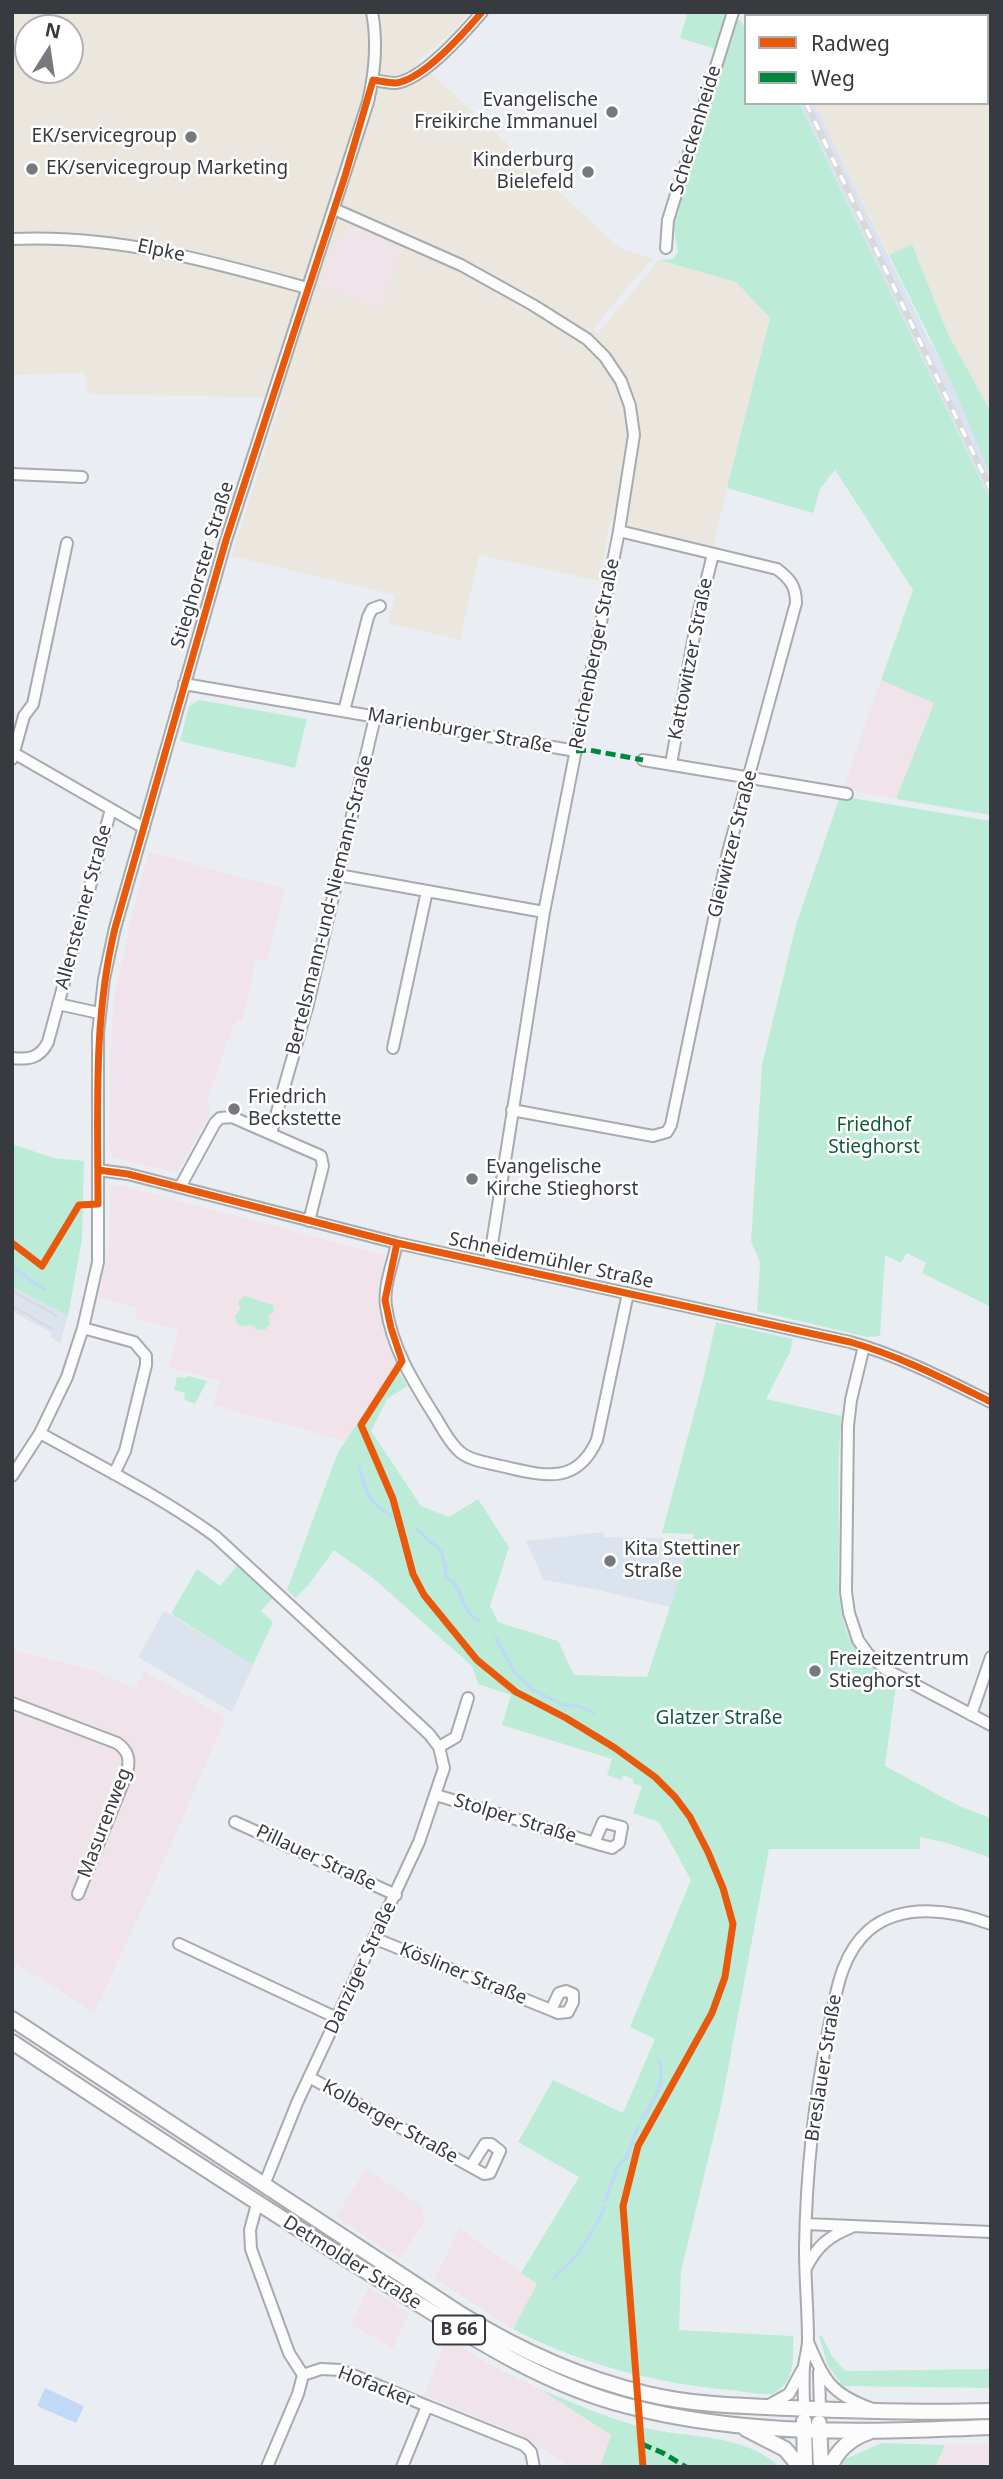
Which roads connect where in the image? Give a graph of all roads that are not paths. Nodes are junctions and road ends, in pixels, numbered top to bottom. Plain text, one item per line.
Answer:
1 (372, 12) edge
2 (482, 12) edge
3 (733, 12) edge
4 (373, 80) junction
5 (334, 209) junction
6 (12, 239) edge
7 (666, 248) dead end
8 (307, 288) junction
9 (12, 474) edge
10 (82, 477) dead end
11 (619, 531) junction
12 (67, 542) dead end
13 (713, 554) junction
14 (380, 606) dead end
15 (184, 684) junction
16 (344, 711) junction
17 (375, 717) junction
18 (576, 751) junction
19 (13, 755) edge
20 (643, 760) dead end
21 (671, 764) junction
22 (749, 777) junction
23 (847, 794) dead end
24 (111, 809) junction
25 (144, 828) junction
26 (338, 875) junction
27 (427, 891) junction
28 (544, 912) junction
29 (58, 1004) junction
30 (99, 1013) junction
31 (393, 1048) dead end
32 (12, 1058) edge
33 (512, 1110) junction
34 (271, 1133) junction
35 (97, 1170) junction
36 (180, 1187) junction
37 (309, 1221) junction
38 (397, 1244) junction
39 (489, 1263) junction
40 (628, 1293) junction
41 (83, 1328) junction
42 (864, 1346) junction
43 (991, 1402) edge
44 (40, 1433) junction
45 (114, 1474) junction
46 (12, 1476) edge
47 (991, 1657) edge
48 (468, 1698) dead end
49 (12, 1703) edge
50 (971, 1715) junction
51 (991, 1725) edge
52 (439, 1746) junction
53 (436, 1795) junction
54 (235, 1822) dead end
55 (594, 1843) dead end
56 (78, 1894) dead end
57 (396, 1895) junction
58 (991, 1924) edge
59 (376, 1939) junction
60 (179, 1944) dead end
61 (551, 2010) dead end
62 (337, 2018) junction
63 (12, 2019) edge
64 (12, 2042) edge
65 (309, 2077) junction
66 (471, 2166) dead end
67 (264, 2185) junction
68 (257, 2204) junction
69 (806, 2224) junction
70 (855, 2226) junction
71 (991, 2232) edge
72 (805, 2270) junction
73 (808, 2342) junction
74 (804, 2365) junction
75 (819, 2366) junction
76 (303, 2375) junction
77 (427, 2406) junction
78 (759, 2407) junction
79 (804, 2409) junction
80 (820, 2410) junction
81 (991, 2411) edge
82 (880, 2412) junction
83 (731, 2425) junction
84 (991, 2427) edge
85 (803, 2429) junction
86 (819, 2429) junction
87 (880, 2429) junction
88 (267, 2467) edge
89 (402, 2467) edge
90 (534, 2467) edge
91 (802, 2467) edge
92 (821, 2467) edge
93 (830, 2467) edge

1 - 4 street, Stieghorster Straße
2 - 4 street
3 - 7 street, Scheckenheide
4 - 5 street, Stieghorster Straße
5 - 8 street, Stieghorster Straße
5 - 11 street, Reichenberger Straße
6 - 8 street, Elpke
8 - 15 street, Stieghorster Straße
9 - 10 street
11 - 13 street, Gleiwitzer Straße
11 - 18 street, Reichenberger Straße
12 - 19 street
13 - 21 street, Kattowitzer Straße
13 - 22 street, Gleiwitzer Straße
14 - 16 street, Marienburger Straße
15 - 16 street, Marienburger Straße
15 - 25 street, Stieghorster Straße
16 - 17 street, Marienburger Straße
17 - 18 street, Marienburger Straße
17 - 26 street, Bertelsmann-und-Niemann-Straße
18 - 28 street, Reichenberger Straße
19 - 24 street
20 - 21 street
21 - 22 street
22 - 23 street
22 - 33 street, Gleiwitzer Straße
24 - 25 street
24 - 29 street, Allensteiner Straße
25 - 30 street, Stieghorster Straße
26 - 27 street
26 - 34 street, Bertelsmann-und-Niemann-Straße
27 - 28 street
27 - 31 street
28 - 33 street, Reichenberger Straße
29 - 30 street, Allensteiner Straße
29 - 32 street, Allensteiner Straße
30 - 35 street, Stieghorster Straße
33 - 39 street, Reichenberger Straße
34 - 36 street
34 - 37 street
35 - 36 street, Schneidemühler Straße
35 - 41 street, Stieghorster Straße
36 - 37 street, Schneidemühler Straße
37 - 38 street, Schneidemühler Straße
38 - 39 street, Schneidemühler Straße
38 - 40 street
39 - 40 street, Schneidemühler Straße
40 - 42 street, Schneidemühler Straße
41 - 44 street, Stieghorster Straße
41 - 45 street
42 - 43 street, Schneidemühler Straße
42 - 50 street
44 - 45 street
44 - 46 street, Stieghorster Straße
45 - 52 street
47 - 50 street
48 - 52 street
49 - 56 street, Masurenweg
50 - 51 street
52 - 53 street, Danziger Straße
53 - 55 street, Stolper Straße
53 - 57 street, Danziger Straße
54 - 57 street, Pillauer Straße
57 - 59 street, Danziger Straße
58 - 69 street, Breslauer Straße
59 - 61 street, Kösliner Straße
59 - 62 street, Danziger Straße
60 - 62 street
62 - 65 street, Danziger Straße
63 - 67 main road, Detmolder Straße / B 66
64 - 68 main road, Detmolder Straße / B 66
65 - 66 street, Kolberger Straße
65 - 67 street, Danziger Straße
67 - 68 main road
67 - 78 main road, Detmolder Straße / B 66
68 - 76 street
68 - 83 main road, Detmolder Straße / B 66
69 - 70 street
69 - 72 street, Breslauer Straße
70 - 71 street
70 - 72 street
72 - 73 street, Breslauer Straße
73 - 74 street, Breslauer Straße
73 - 75 street, Breslauer Straße
74 - 78 street, Breslauer Straße
74 - 79 street, Breslauer Straße
75 - 80 street, Breslauer Straße
75 - 82 street, Breslauer Straße
76 - 77 street, Hofacker
76 - 88 street
77 - 89 street, Hofacker
77 - 90 street
78 - 79 main road, Detmolder Straße / B 66
79 - 80 main road, Detmolder Straße / B 66
79 - 85 main road
80 - 82 main road, B 66
80 - 86 main road
81 - 82 main road, B 66
83 - 85 main road, Detmolder Straße / B 66
83 - 91 main road
84 - 87 main road, B 66
85 - 86 main road, Detmolder Straße / B 66
85 - 91 main road
86 - 87 main road, B 66
86 - 92 main road
87 - 93 main road

